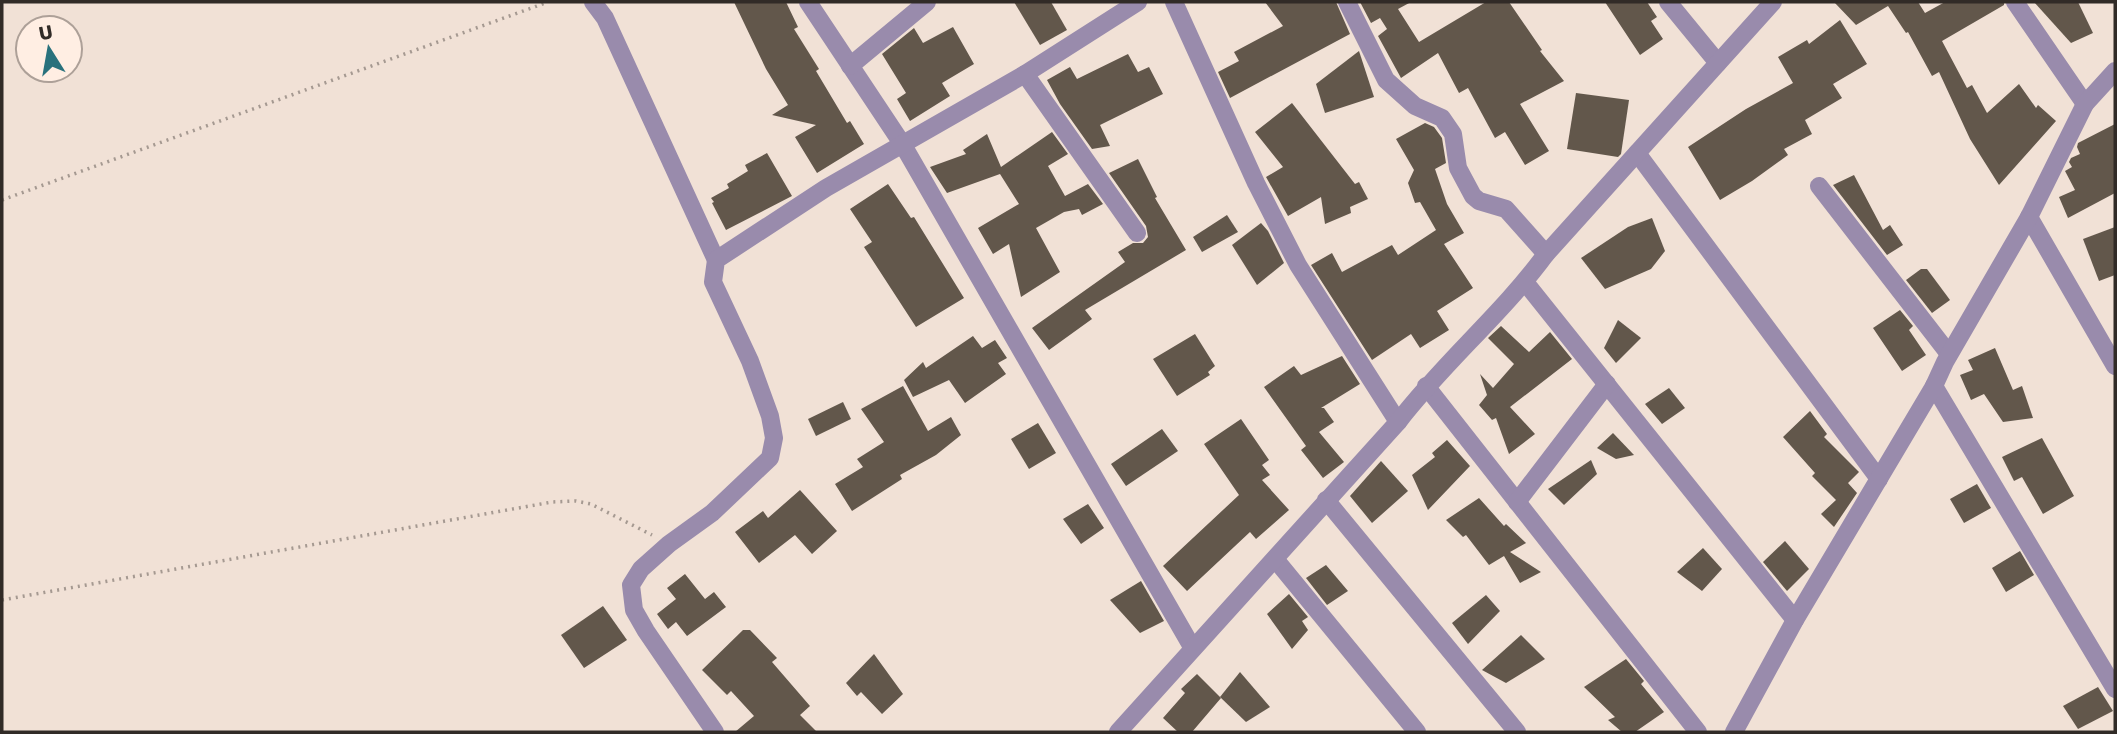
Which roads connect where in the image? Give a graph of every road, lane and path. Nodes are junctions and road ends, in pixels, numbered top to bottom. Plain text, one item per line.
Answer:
1 (548, 2) edge
2 (593, 2) edge
3 (808, 2) edge
4 (927, 2) edge
5 (1138, 2) edge
6 (1174, 2) edge
7 (1347, 2) edge
8 (1668, 2) edge
9 (1773, 2) edge
10 (2015, 2) edge
11 (1718, 64) junction
12 (850, 66) junction
13 (2115, 71) edge
14 (1025, 74) junction
15 (2085, 104) junction
16 (903, 145) junction
17 (1637, 153) junction
18 (1819, 186) dead end
19 (2, 200) edge
20 (2029, 217) junction
21 (1137, 233) dead end
22 (1546, 254) junction
23 (716, 260) junction
24 (1525, 282) junction
25 (1950, 354) junction
26 (2115, 366) edge
27 (1607, 384) junction
28 (1426, 386) junction
29 (1934, 386) junction
30 (1398, 422) junction
31 (1879, 479) junction
32 (1326, 500) junction
33 (1517, 502) junction
34 (669, 544) junction
35 (1275, 559) junction
36 (2, 600) edge
37 (1796, 620) junction
38 (1192, 647) junction
39 (2115, 688) edge
40 (715, 732) edge
41 (1118, 732) edge
42 (1417, 732) edge
43 (1517, 732) edge
44 (1698, 732) edge
45 (1734, 732) edge

1 - 19 path
2 - 23 street
3 - 12 street
4 - 12 street
5 - 14 street
6 - 30 street
7 - 22 street
8 - 11 street
9 - 11 street
10 - 15 street
11 - 17 street
12 - 16 street
13 - 15 street
14 - 16 street
14 - 21 street
15 - 20 street
16 - 23 street
16 - 38 street
17 - 22 street
17 - 31 street
18 - 25 street
20 - 25 street
20 - 26 street
22 - 24 street
23 - 34 street
24 - 27 street
24 - 28 street
25 - 29 street
27 - 33 street
27 - 37 street
28 - 30 street
28 - 33 street
29 - 31 street
29 - 39 street
30 - 32 street
31 - 37 street
32 - 35 street
32 - 43 street
33 - 44 street
34 - 36 path
34 - 40 street
35 - 38 street
35 - 42 street
37 - 45 street
38 - 41 street

